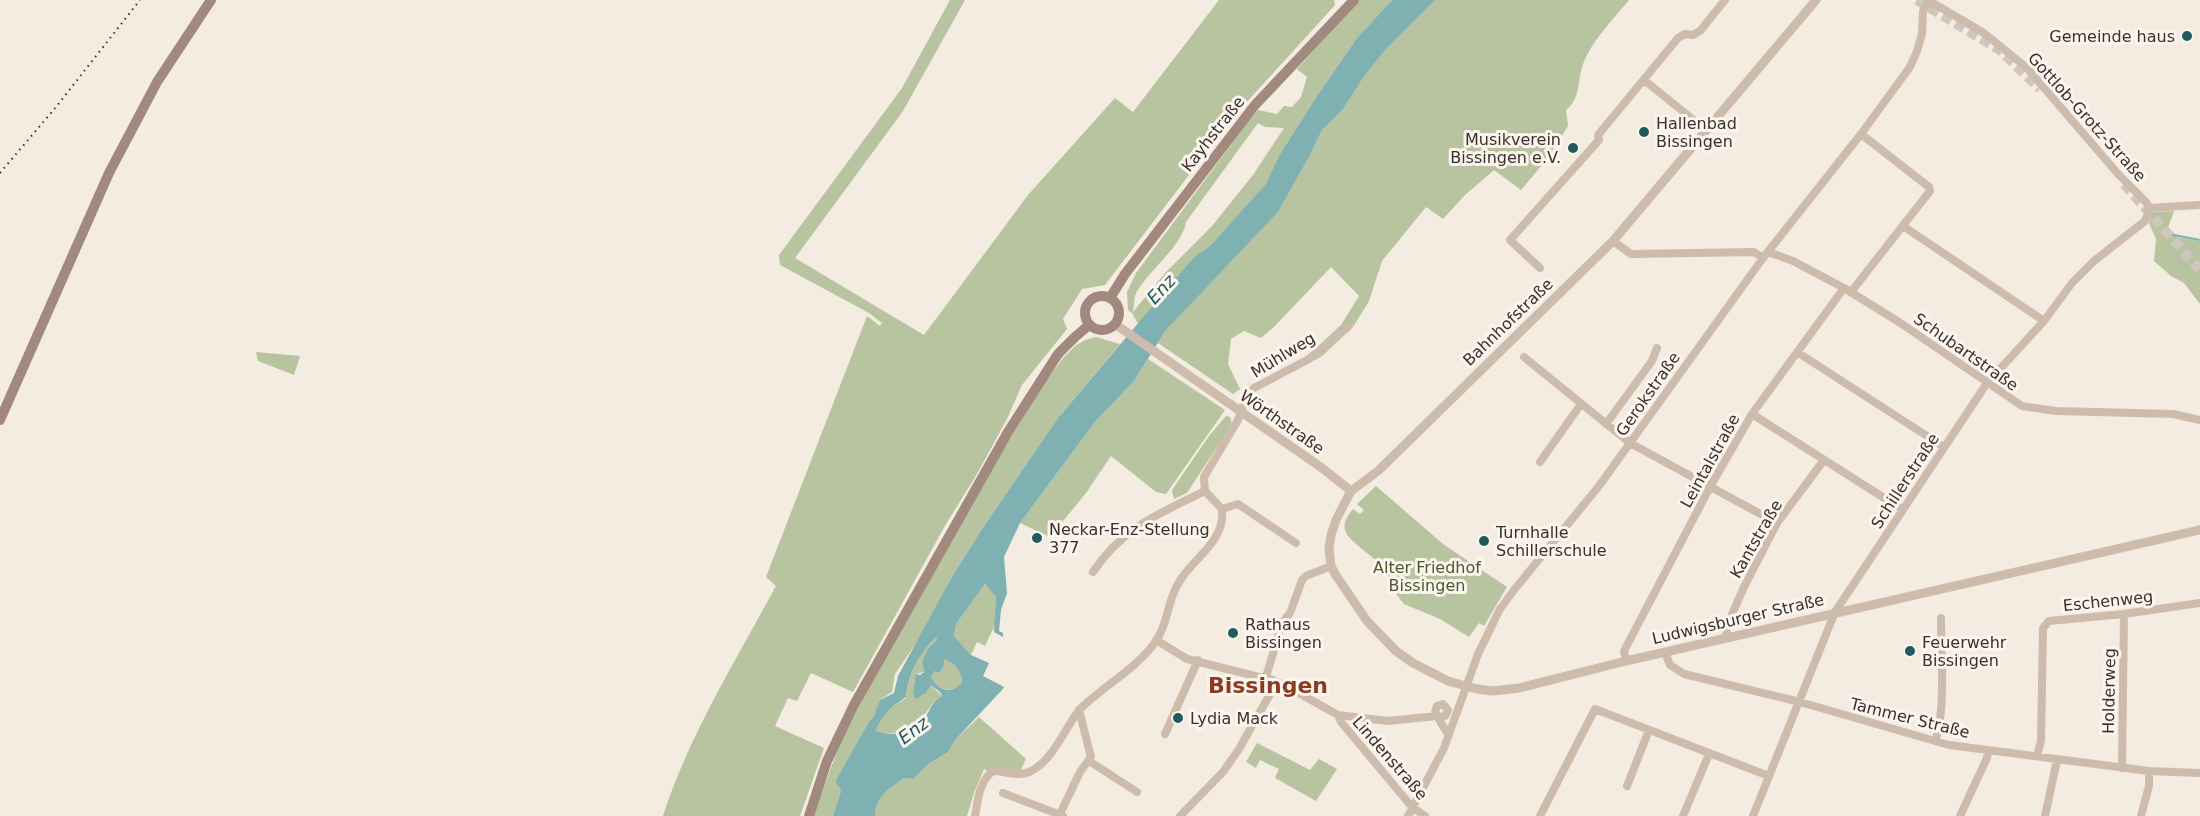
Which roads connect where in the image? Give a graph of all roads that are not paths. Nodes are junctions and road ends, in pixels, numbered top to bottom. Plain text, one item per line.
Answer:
1 (211, 0) edge
2 (1354, 0) edge
3 (1725, 0) edge
4 (1816, 0) edge
5 (1928, 0) edge
6 (1644, 80) junction
7 (1706, 130) junction
8 (1861, 134) junction
9 (2200, 205) edge
10 (2150, 208) junction
11 (1903, 226) junction
12 (1613, 241) junction
13 (1765, 255) junction
14 (1540, 268) dead end
15 (1848, 290) junction
16 (1110, 298) junction
17 (2044, 321) junction
18 (1089, 325) junction
19 (1118, 326) junction
20 (1347, 328) dead end
21 (1657, 348) dead end
22 (1797, 352) junction
23 (1524, 357) dead end
24 (1987, 383) junction
25 (1581, 404) junction
26 (1242, 412) junction
27 (1752, 414) junction
28 (0, 420) edge
29 (2200, 420) edge
30 (1606, 424) junction
31 (1630, 442) junction
32 (1944, 447) junction
33 (1824, 460) junction
34 (1540, 462) dead end
35 (1710, 487) junction
36 (1205, 491) junction
37 (1351, 491) junction
38 (1222, 509) junction
39 (1903, 510) junction
40 (1777, 523) junction
41 (2200, 530) edge
42 (1296, 543) dead end
43 (1331, 566) junction
44 (1093, 572) dead end
45 (2200, 603) edge
46 (1835, 612) junction
47 (2124, 614) junction
48 (1941, 618) dead end
49 (1726, 638) junction
50 (1156, 640) junction
51 (1665, 652) junction
52 (1198, 660) junction
53 (1626, 661) junction
54 (1266, 677) junction
55 (1277, 682) junction
56 (1465, 687) junction
57 (1800, 702) junction
58 (1079, 710) junction
59 (1338, 715) junction
60 (1649, 730) junction
61 (1166, 734) dead end
62 (1449, 735) junction
63 (1935, 741) junction
64 (1988, 750) junction
65 (1709, 754) junction
66 (2037, 756) junction
67 (2058, 760) junction
68 (1089, 761) junction
69 (2122, 768) junction
70 (2149, 771) junction
71 (2200, 773) edge
72 (1769, 777) junction
73 (1627, 786) dead end
74 (1137, 792) dead end
75 (1003, 793) dead end
76 (1412, 807) junction
77 (1061, 815) edge
78 (809, 816) edge
79 (975, 816) edge
80 (1180, 816) edge
81 (1408, 816) edge
82 (1425, 816) edge
83 (1540, 816) edge
84 (1683, 816) edge
85 (1753, 816) edge
86 (1960, 816) edge
87 (2045, 816) edge
88 (2142, 816) edge

1 - 28 main road
2 - 16 main road, Kayhstraße
3 - 6 street
4 - 7 street, Bahnhofstraße
5 - 8 street, Gerokstraße
5 - 10 street, Gottlob-Grotz-Straße
6 - 7 street
6 - 14 street
7 - 12 street, Bahnhofstraße
8 - 11 street, Leintalstraße
8 - 13 street, Gerokstraße
9 - 10 street
10 - 17 street, Schillerstraße
11 - 15 street, Leintalstraße
11 - 17 street
12 - 13 street, Schubartstraße
12 - 37 street, Bahnhofstraße
13 - 15 street, Schubartstraße
13 - 31 street, Gerokstraße
15 - 22 street, Leintalstraße
15 - 24 street, Schubartstraße
16 - 18 main road
16 - 19 main road
17 - 24 street, Schillerstraße
18 - 19 main road
18 - 78 main road
19 - 26 street, Wörthstraße
20 - 26 street, Mühlweg
21 - 30 street
22 - 27 street, Leintalstraße
22 - 32 street
23 - 25 street
24 - 29 street, Schubartstraße
24 - 32 street, Schillerstraße
25 - 30 street
25 - 34 street
26 - 36 street, Mühlweg
26 - 37 street, Wörthstraße
27 - 33 street
27 - 35 street, Leintalstraße
30 - 31 street
31 - 35 street
31 - 56 street, Gerokstraße
32 - 39 street, Schillerstraße
33 - 39 street
33 - 40 street, Kantstraße
35 - 40 street
35 - 53 street, Leintalstraße
36 - 38 street
36 - 44 street
37 - 43 street, Bahnhofstraße
38 - 42 street
38 - 50 street
39 - 46 street, Schillerstraße
40 - 49 street, Kantstraße
41 - 46 street, Ludwigsburger Straße
43 - 54 street
43 - 56 street, Ludwigsburger Straße
45 - 47 street, Eschenweg
46 - 49 street, Ludwigsburger Straße
46 - 57 street, Schillerstraße
47 - 66 street, Eschenweg
47 - 69 street, Holderweg
48 - 63 street
49 - 51 street, Ludwigsburger Straße
50 - 52 street
50 - 58 street
51 - 53 street, Ludwigsburger Straße
51 - 57 street, Tammer Straße
52 - 54 street
52 - 61 street
53 - 56 street, Ludwigsburger Straße
54 - 55 street
55 - 59 street
55 - 80 street
56 - 62 street, Gerokstraße
57 - 63 street, Tammer Straße
57 - 72 street, Schillerstraße
58 - 68 street
58 - 79 street
59 - 62 street
59 - 76 street, Lindenstraße
60 - 65 street
60 - 73 street
60 - 83 street
62 - 76 street, Gerokstraße
63 - 64 street, Tammer Straße
64 - 66 street, Tammer Straße
64 - 86 street
65 - 72 street
65 - 84 street
66 - 67 street, Tammer Straße
67 - 69 street, Tammer Straße
67 - 87 street
68 - 74 street
68 - 77 street
69 - 70 street, Tammer Straße
70 - 71 street, Tammer Straße
70 - 88 street
72 - 85 street, Schillerstraße
75 - 77 street
76 - 81 street, Gerokstraße
76 - 82 street, Lindenstraße

